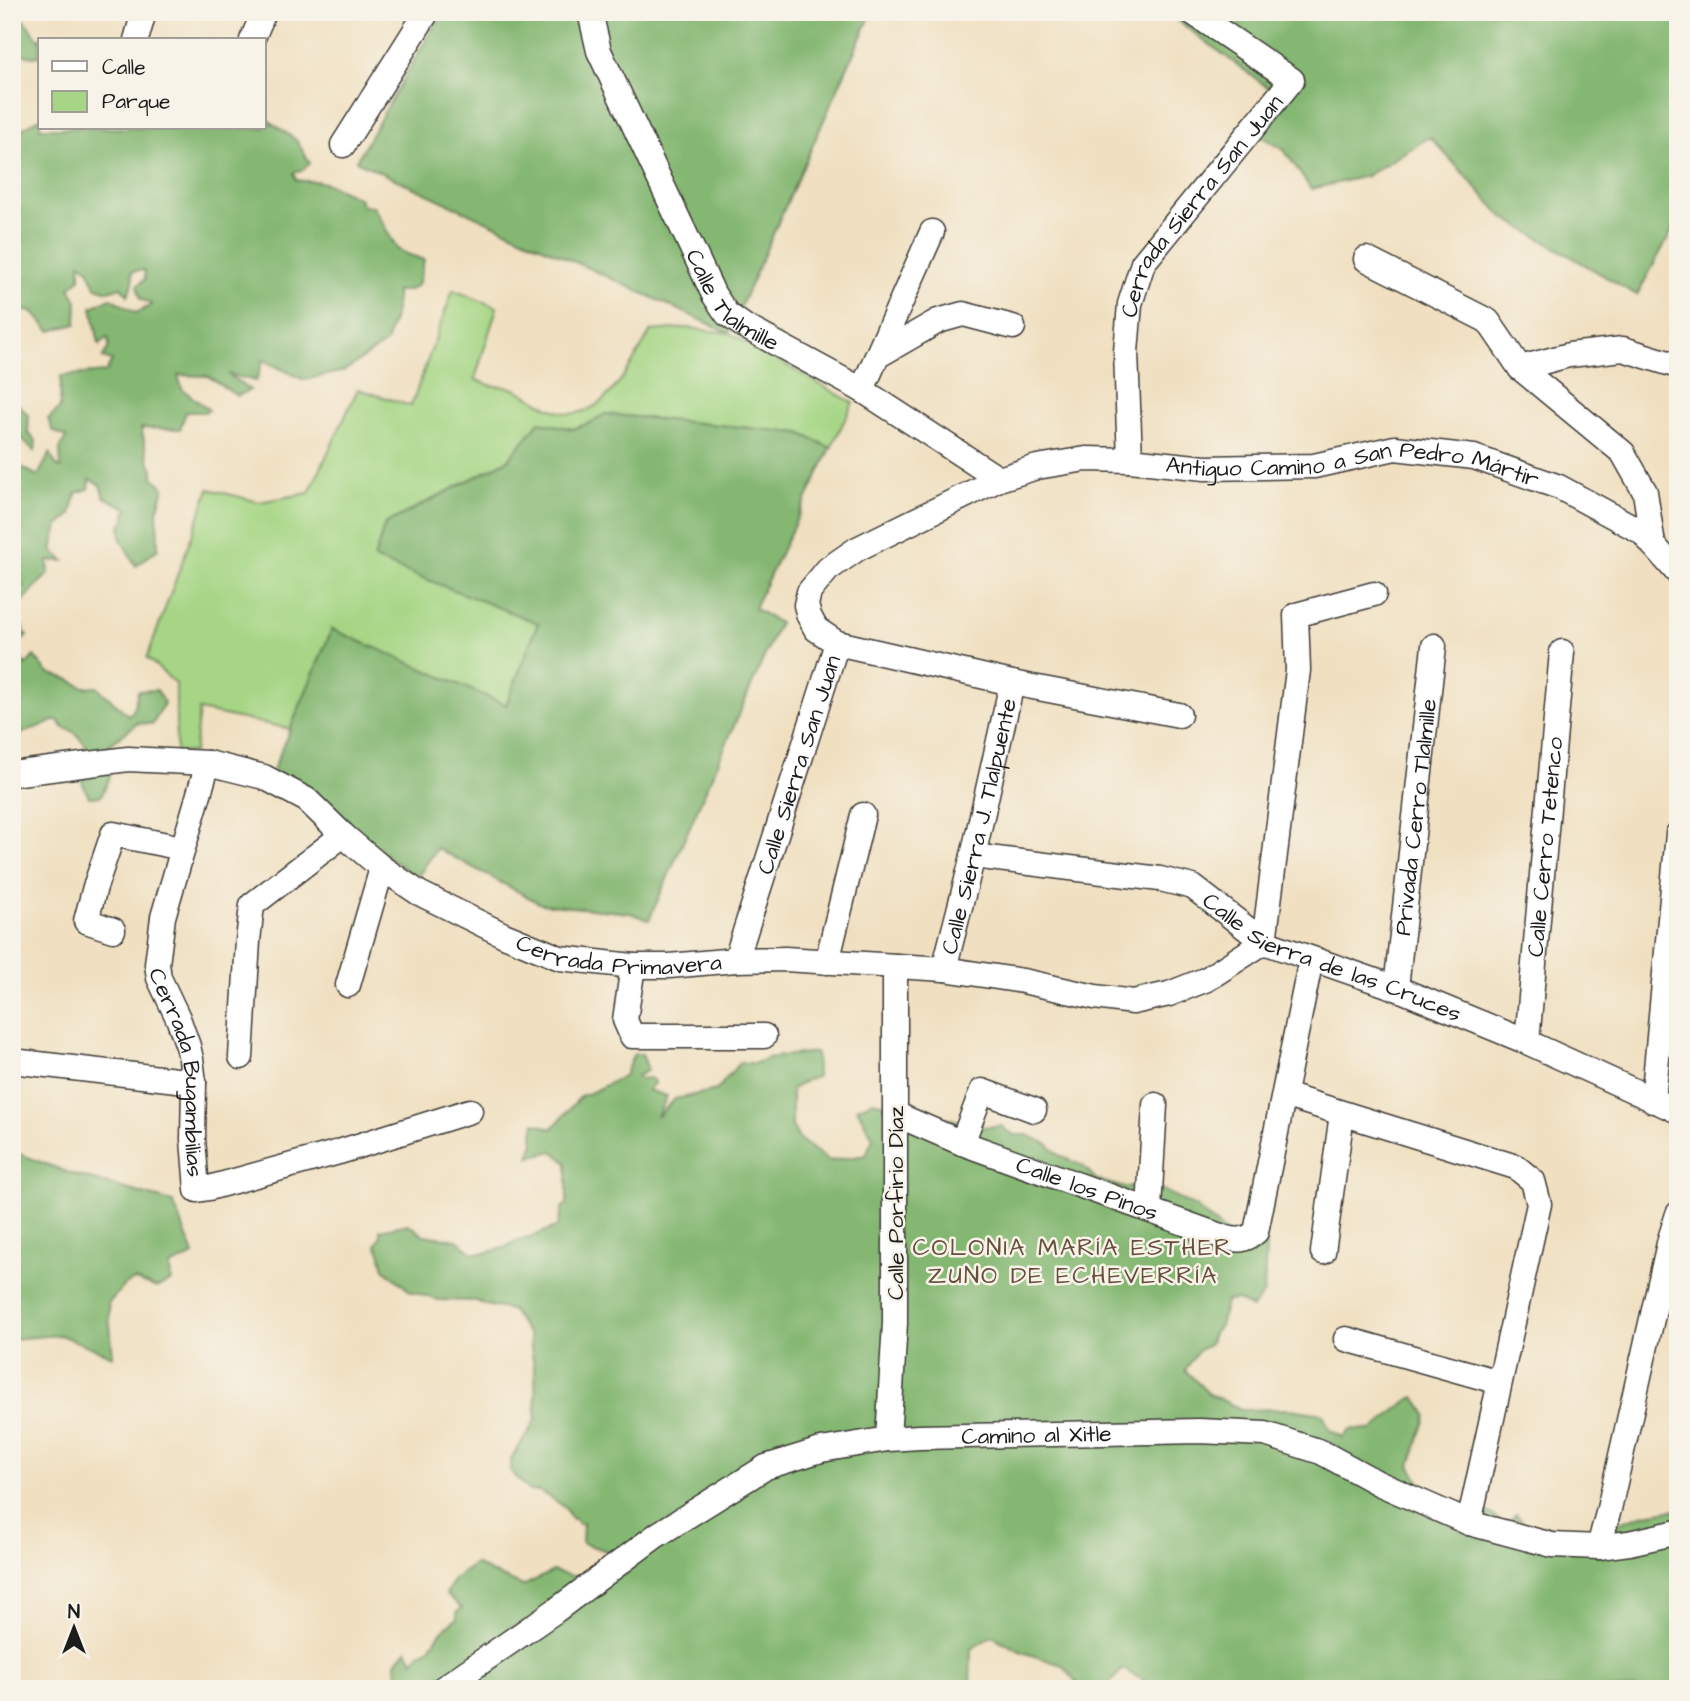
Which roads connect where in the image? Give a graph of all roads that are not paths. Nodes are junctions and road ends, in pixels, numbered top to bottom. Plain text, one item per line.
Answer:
1 (144, 12) edge
2 (427, 12) edge
3 (590, 12) edge
4 (1192, 12) edge
5 (259, 14) edge
6 (137, 38) edge
7 (253, 38) edge
8 (343, 145) dead end
9 (932, 232) dead end
10 (1366, 259) dead end
11 (1013, 327) dead end
12 (879, 355) junction
13 (1678, 366) edge
14 (1520, 368) junction
15 (862, 390) junction
16 (1130, 460) junction
17 (999, 479) junction
18 (1653, 545) junction
19 (1678, 573) edge
20 (1374, 594) dead end
21 (837, 643) junction
22 (1434, 646) dead end
23 (1562, 652) dead end
24 (1012, 683) junction
25 (1179, 715) dead end
26 (208, 763) junction
27 (12, 774) edge
28 (863, 815) dead end
29 (1678, 834) edge
30 (343, 835) junction
31 (182, 848) junction
32 (973, 856) junction
33 (382, 867) junction
34 (113, 930) dead end
35 (1264, 942) junction
36 (1311, 959) junction
37 (737, 960) junction
38 (827, 962) junction
39 (633, 966) junction
40 (895, 966) junction
41 (944, 969) junction
42 (348, 985) dead end
43 (1396, 988) junction
44 (764, 1036) dead end
45 (1527, 1042) junction
46 (241, 1056) dead end
47 (12, 1061) edge
48 (194, 1082) junction
49 (1284, 1095) junction
50 (1653, 1101) junction
51 (1155, 1105) dead end
52 (1034, 1110) dead end
53 (470, 1111) dead end
54 (1678, 1111) edge
55 (895, 1114) junction
56 (1342, 1114) junction
57 (962, 1143) junction
58 (1149, 1209) junction
59 (1678, 1214) edge
60 (1323, 1252) dead end
61 (1346, 1339) dead end
62 (1499, 1382) junction
63 (888, 1439) junction
64 (1469, 1523) junction
65 (1678, 1532) edge
66 (1598, 1547) junction
67 (442, 1689) edge

1 - 6 street
2 - 8 street
3 - 15 street, Calle Tlalmille
4 - 16 street, Cerrada Sierra San Juan
5 - 7 street
9 - 12 street
10 - 14 street
11 - 12 street
12 - 15 street
13 - 14 street
14 - 18 street
15 - 17 street, Calle Tlalmille
16 - 17 street, Antiguo Camino a San Pedro Mártir
16 - 18 street, Antiguo Camino a San Pedro Mártir
17 - 21 street, Calle Sierra San Juan
18 - 19 street, Antiguo Camino a San Pedro Mártir
20 - 35 street
21 - 24 street
21 - 37 street, Calle Sierra San Juan
22 - 43 street, Privada Cerro Tlalmille
23 - 45 street, Calle Cerro Tetenco
24 - 25 street
24 - 32 street, Calle Sierra J. Tlalpuente
26 - 27 street, Cerrada Primavera
26 - 30 street, Cerrada Primavera
26 - 31 street, Cerrada Bugambilias
28 - 38 street
29 - 50 street
30 - 33 street, Cerrada Primavera
30 - 46 street
31 - 34 street
31 - 48 street, Cerrada Bugambilias
32 - 35 street, Calle Sierra de las Cruces
32 - 41 street, Calle Sierra J. Tlalpuente
33 - 39 street, Cerrada Primavera
33 - 42 street
35 - 36 street, Calle Sierra de las Cruces
35 - 41 street, Cerrada Primavera
36 - 43 street, Calle Sierra de las Cruces
36 - 49 street, Calle los Pinos
37 - 38 street, Cerrada Primavera
37 - 39 street, Cerrada Primavera
38 - 40 street, Cerrada Primavera
39 - 44 street
40 - 41 street, Cerrada Primavera
40 - 55 street, Calle Porfirio Díaz
43 - 45 street, Calle Sierra de las Cruces
45 - 50 street, Calle Sierra de las Cruces
47 - 48 street
48 - 53 street, Cerrada Bugambilias
49 - 56 street
49 - 58 street, Calle los Pinos
50 - 54 street, Calle Sierra de las Cruces
51 - 58 street
52 - 57 street
55 - 57 street, Calle los Pinos
55 - 63 street, Calle Porfirio Díaz
56 - 60 street
56 - 62 street
57 - 58 street, Calle los Pinos
59 - 66 street
61 - 62 street
62 - 64 street
63 - 64 street, Camino al Xitle
63 - 67 street, Camino al Xitle
64 - 66 street, Camino al Xitle
65 - 66 street, Camino al Xitle

